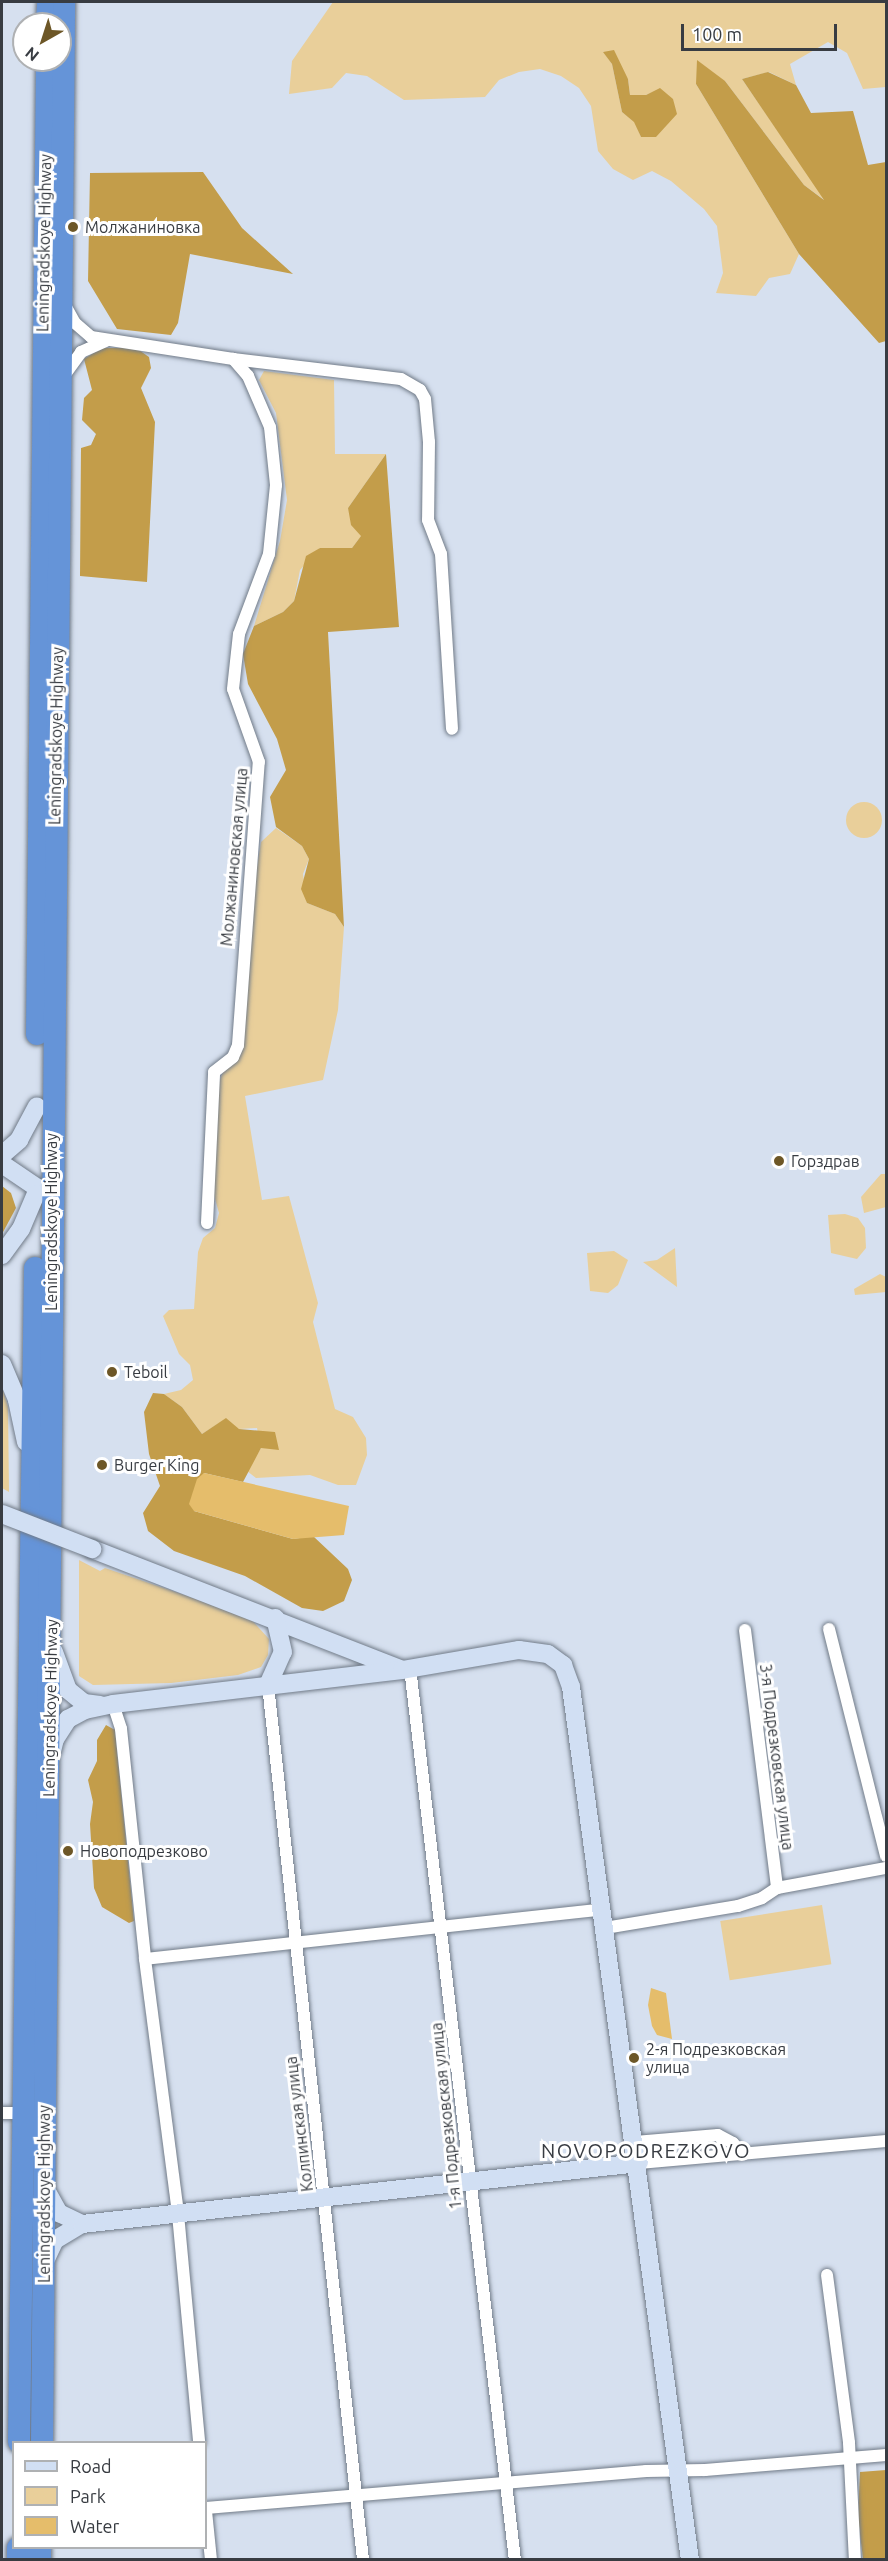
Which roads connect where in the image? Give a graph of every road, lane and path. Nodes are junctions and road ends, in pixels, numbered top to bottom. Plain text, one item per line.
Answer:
1 (64, 2) edge
2 (47, 72) edge
3 (60, 291) junction
4 (107, 340) junction
5 (233, 360) junction
6 (59, 398) junction
7 (452, 729) dead end
8 (36, 1106) junction
9 (2, 1155) edge
10 (2, 1164) edge
11 (36, 1190) junction
12 (207, 1223) dead end
13 (2, 1255) edge
14 (2, 1364) edge
15 (33, 1484) junction
16 (2, 1514) edge
17 (275, 1618) junction
18 (829, 1629) dead end
19 (52, 1630) junction
20 (745, 1630) dead end
21 (406, 1669) junction
22 (268, 1685) junction
23 (113, 1704) junction
24 (49, 1768) junction
25 (886, 1856) edge
26 (886, 1868) edge
27 (777, 1888) junction
28 (602, 1909) junction
29 (442, 1927) junction
30 (605, 1928) junction
31 (295, 1945) junction
32 (145, 1959) junction
33 (12, 2113) edge
34 (886, 2141) edge
35 (635, 2142) junction
36 (741, 2153) junction
37 (639, 2163) junction
38 (44, 2181) junction
39 (470, 2183) junction
40 (324, 2199) junction
41 (178, 2214) junction
42 (82, 2224) junction
43 (43, 2272) junction
44 (827, 2275) dead end
45 (19, 2441) edge
46 (42, 2441) edge
47 (199, 2441) edge
48 (886, 2455) edge
49 (850, 2459) junction
50 (680, 2470) junction
51 (507, 2482) junction
52 (356, 2496) junction
53 (207, 2510) edge
54 (207, 2520) edge
55 (211, 2559) edge
56 (363, 2559) edge
57 (515, 2559) edge
58 (690, 2559) edge
59 (855, 2559) edge

1 - 3 highway, Leningradskoye Highway
2 - 8 highway, Leningradskoye Highway
3 - 4 street
3 - 6 highway, Leningradskoye Highway
4 - 5 street
4 - 6 street
5 - 7 street
5 - 12 street, Молжаниновская улица
6 - 19 highway, Leningradskoye Highway
8 - 9 street
8 - 11 highway, Leningradskoye Highway
10 - 11 street
11 - 13 street
11 - 15 highway, Leningradskoye Highway
14 - 15 street
15 - 33 highway, Leningradskoye Highway
16 - 17 street, bridge
17 - 21 street
17 - 22 street
18 - 25 street
19 - 23 street
19 - 24 highway, Leningradskoye Highway
20 - 27 street, 3-я Подрезковская улица
21 - 22 street
21 - 28 street
21 - 29 street, 1-я Подрезковская улица
22 - 23 street
22 - 31 street, Колпинская улица
23 - 24 street
23 - 32 street
24 - 38 highway, Leningradskoye Highway
26 - 27 street
27 - 30 street
28 - 29 street
28 - 30 street
29 - 31 street
29 - 39 street, 1-я Подрезковская улица
30 - 35 street
31 - 32 street
31 - 40 street, Колпинская улица
32 - 41 street
33 - 45 highway, Leningradskoye Highway
34 - 36 street
35 - 36 street
35 - 37 street
36 - 37 street
37 - 39 street
37 - 50 street
38 - 42 street
38 - 43 highway, Leningradskoye Highway
39 - 40 street
39 - 51 street, 1-я Подрезковская улица
40 - 41 street
40 - 52 street, Колпинская улица
41 - 42 street
41 - 47 street
42 - 43 street
43 - 46 highway, Leningradskoye Highway
44 - 49 street
48 - 49 street
49 - 50 street
49 - 59 street
50 - 51 street
50 - 58 street
51 - 52 street
51 - 57 street, 1-я Подрезковская улица
52 - 53 street
52 - 56 street, Колпинская улица
54 - 55 street

